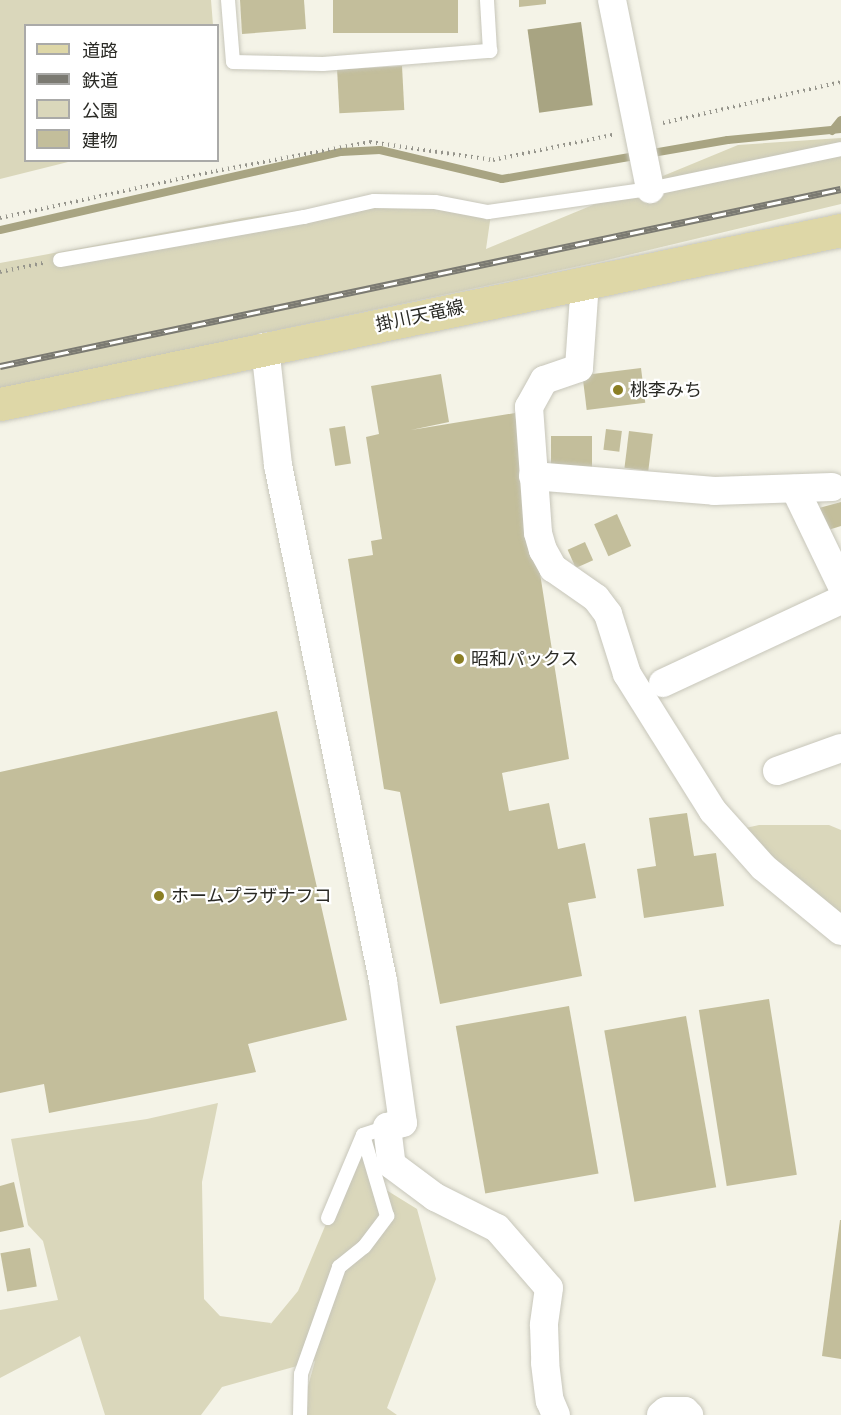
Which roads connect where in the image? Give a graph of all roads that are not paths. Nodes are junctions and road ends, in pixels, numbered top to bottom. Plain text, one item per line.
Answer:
1 (228, 0) edge
2 (486, 0) edge
3 (612, 0) edge
4 (841, 149) edge
5 (648, 179) junction
6 (841, 230) edge
7 (60, 260) road end
8 (585, 282) junction
9 (265, 347) junction
10 (0, 404) edge
11 (533, 476) junction
12 (832, 488) dead end
13 (795, 489) junction
14 (841, 584) edge
15 (841, 600) edge
16 (663, 683) dead end
17 (841, 748) edge
18 (777, 771) dead end
19 (841, 931) edge
20 (375, 1131) junction
21 (328, 1218) dead end
22 (300, 1415) edge
23 (556, 1415) edge
24 (661, 1415) edge
25 (689, 1415) edge

1 - 2 lane
3 - 5 street
4 - 5 lane
5 - 7 lane
6 - 8 main road, 掛川天竜線
8 - 9 main road, 掛川天竜線
8 - 11 street
9 - 10 main road, 掛川天竜線
9 - 20 street
11 - 13 street
11 - 19 street
12 - 13 street
13 - 14 street
15 - 16 street
17 - 18 street
20 - 21 lane
20 - 22 lane
20 - 23 street
24 - 25 street

